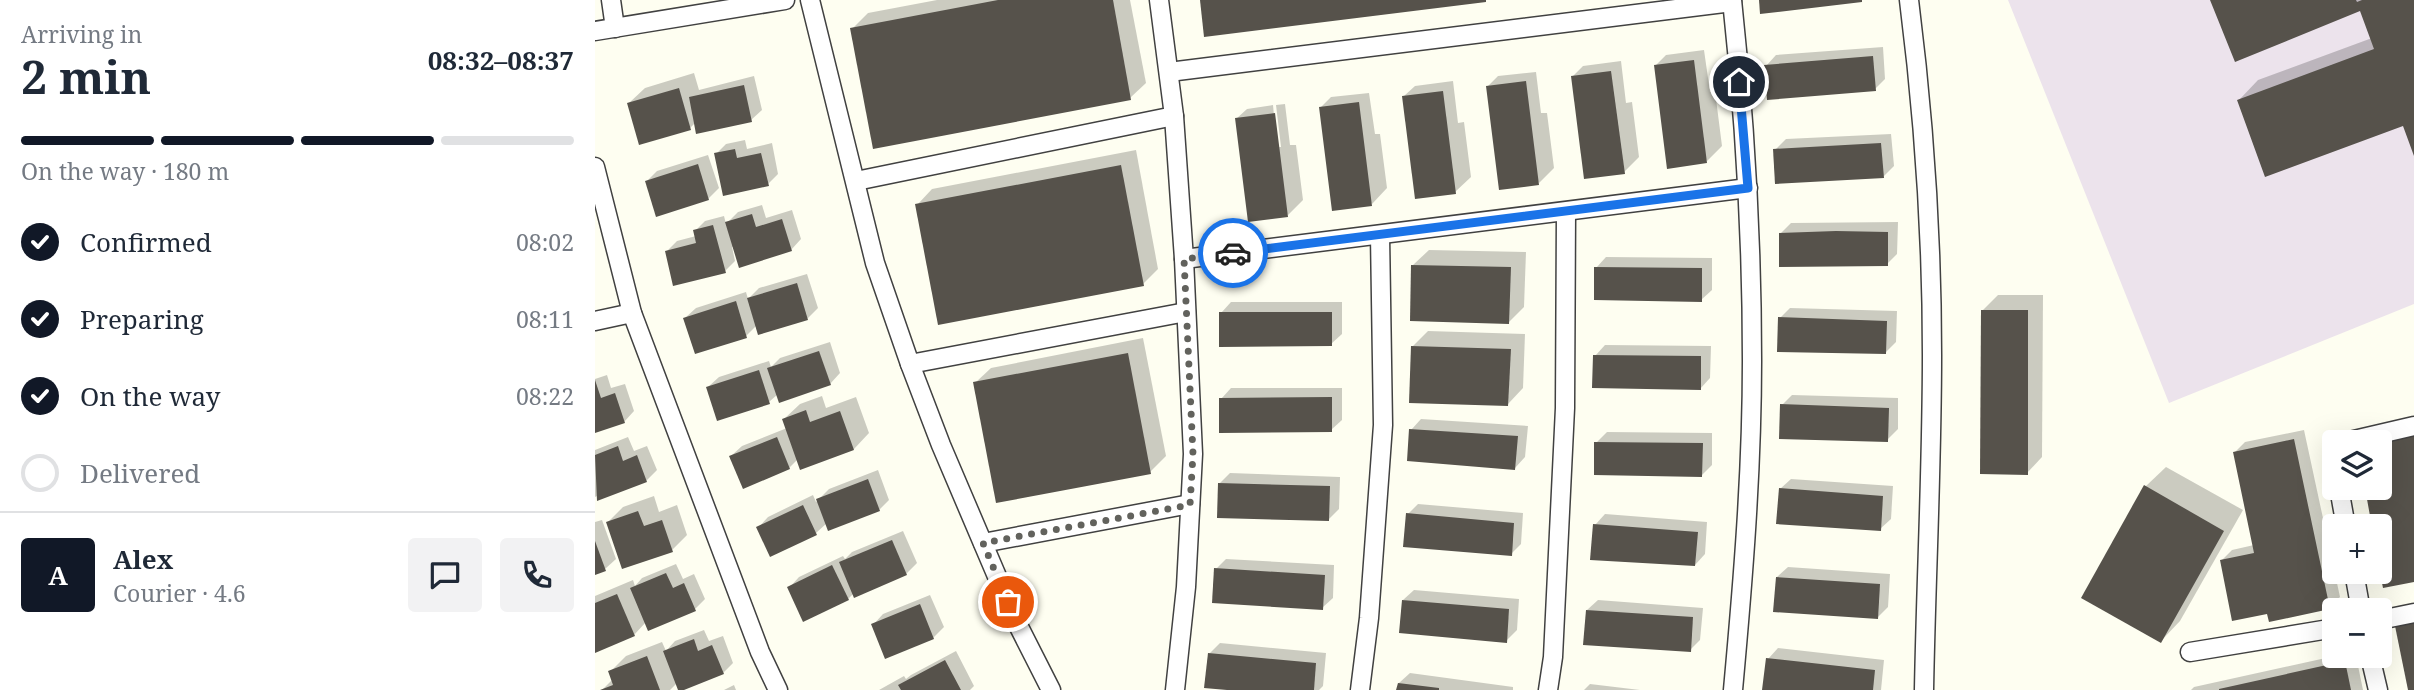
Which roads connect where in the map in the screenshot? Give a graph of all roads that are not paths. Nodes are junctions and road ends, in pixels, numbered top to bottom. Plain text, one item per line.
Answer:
1 (611, 0) edge
2 (785, 0) edge
3 (810, 0) edge
4 (1159, 0) edge
5 (1909, 0) edge
6 (1732, 1) edge
7 (615, 29) junction
8 (595, 31) edge
9 (1169, 72) junction
10 (1174, 116) junction
11 (595, 167) edge
12 (856, 181) junction
13 (1748, 188) junction
14 (1566, 212) junction
15 (1380, 235) junction
16 (1184, 259) junction
17 (1186, 312) junction
18 (632, 313) junction
19 (595, 321) edge
20 (910, 364) junction
21 (2414, 426) edge
22 (2392, 431) edge
23 (1190, 505) junction
24 (983, 543) junction
25 (2414, 613) edge
26 (2392, 618) edge
27 (2322, 630) edge
28 (2190, 652) dead end
29 (2373, 668) edge
30 (778, 690) edge
31 (1051, 690) edge
32 (1175, 690) edge
33 (1360, 690) edge
34 (1548, 690) edge
35 (1733, 690) edge
36 (1924, 690) edge
37 (2378, 690) edge

1 - 7 street
2 - 7 street
3 - 12 street
4 - 9 street
5 - 36 street
6 - 9 street
6 - 13 street
7 - 8 street
9 - 10 street
10 - 12 street
10 - 16 street
11 - 18 street
12 - 20 street
13 - 14 street
13 - 35 street
14 - 15 street
14 - 34 street
15 - 16 street
15 - 33 street
16 - 17 street
17 - 20 street
17 - 23 street
18 - 19 street
18 - 30 street
20 - 24 street
21 - 22 street
23 - 24 street
23 - 32 street
24 - 31 street
25 - 26 street
27 - 28 street
29 - 37 street

